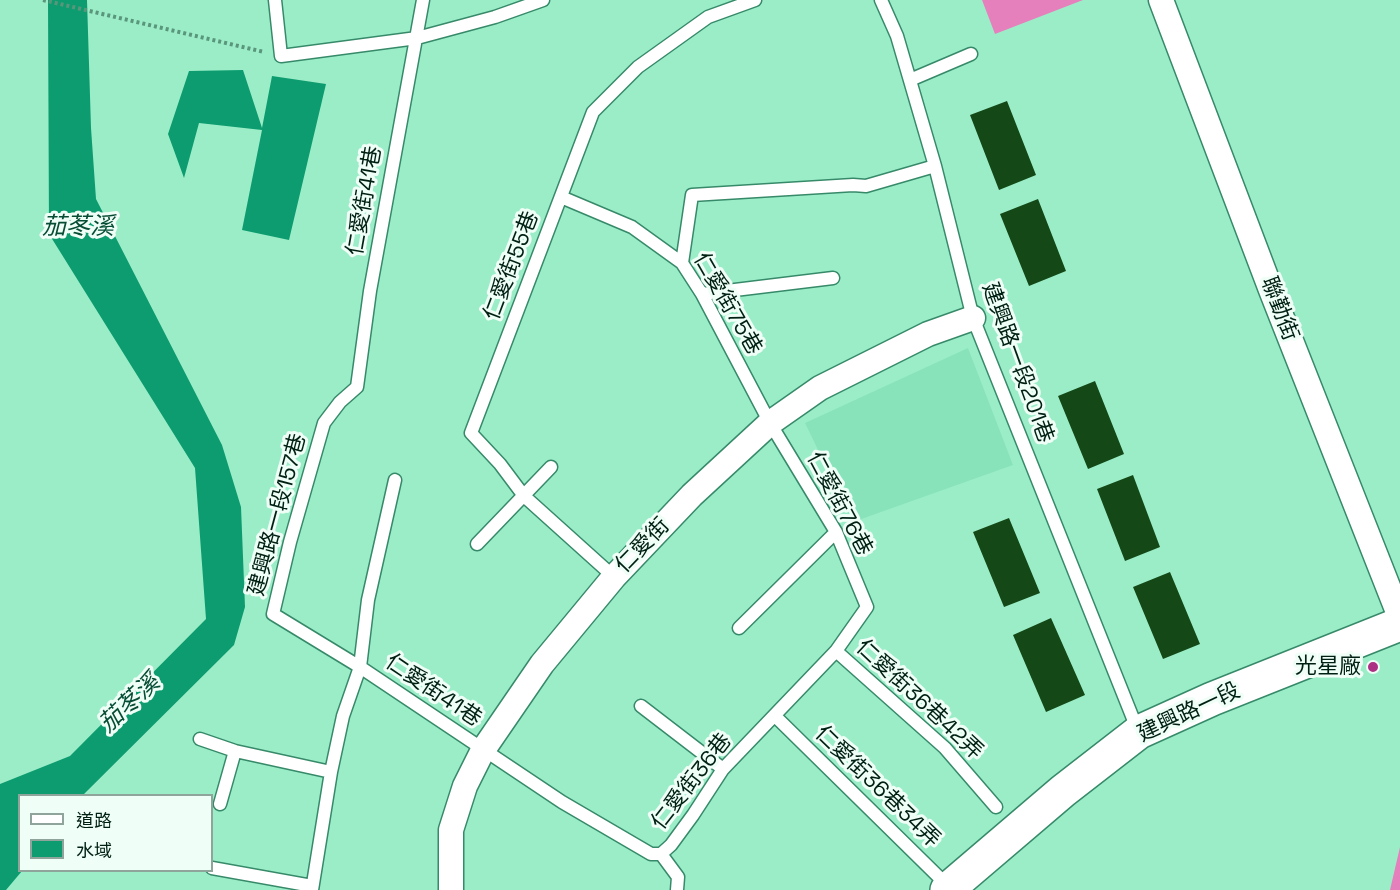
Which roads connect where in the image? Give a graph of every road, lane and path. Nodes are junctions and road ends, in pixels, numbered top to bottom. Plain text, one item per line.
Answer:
1 (43, 0) edge
2 (275, 0) edge
3 (423, 0) edge
4 (543, 0) edge
5 (756, 0) edge
6 (881, 0) edge
7 (1161, 0) edge
8 (417, 38) junction
9 (971, 54) dead end
10 (282, 56) junction
11 (910, 80) junction
12 (935, 166) junction
13 (561, 196) junction
14 (682, 263) junction
15 (833, 278) dead end
16 (702, 294) junction
17 (973, 318) junction
18 (340, 402) joint
19 (770, 423) junction
20 (551, 467) dead end
21 (395, 480) dead end
22 (524, 496) junction
23 (836, 532) junction
24 (477, 544) dead end
25 (614, 577) junction
26 (867, 607) joint
27 (1400, 617) edge
28 (1400, 624) edge
29 (738, 628) dead end
30 (836, 651) junction
31 (360, 667) junction
32 (640, 706) dead end
33 (775, 716) junction
34 (1139, 732) junction
35 (200, 739) dead end
36 (483, 750) junction
37 (235, 751) junction
38 (723, 769) junction
39 (331, 772) junction
40 (220, 804) dead end
41 (996, 807) dead end
42 (661, 854) junction
43 (213, 868) edge
44 (312, 888) edge
45 (949, 889) edge
46 (450, 890) edge
47 (677, 890) edge

1 - 10 path
2 - 10 lane
3 - 8 lane, 仁愛街41巷
4 - 8 lane
5 - 13 lane, 仁愛街55巷
6 - 11 lane, 建興路一段201巷
7 - 27 street, 聯勤街
8 - 10 lane
8 - 18 lane, 仁愛街41巷
9 - 11 lane
11 - 12 lane, 建興路一段201巷
12 - 14 lane
12 - 17 lane, 建興路一段201巷
13 - 14 lane, 仁愛街75巷
13 - 22 lane, 仁愛街55巷
14 - 16 lane, 仁愛街75巷
15 - 16 lane
16 - 19 lane, 仁愛街75巷
17 - 19 street, 仁愛街
17 - 34 lane, 建興路一段201巷
18 - 31 lane, 建興路一段157巷
19 - 23 lane, 仁愛街76巷
19 - 25 street, 仁愛街
20 - 22 lane
21 - 31 lane
22 - 24 lane
22 - 25 lane, 仁愛街55巷
23 - 26 lane, 仁愛街76巷
23 - 29 lane
25 - 36 street, 仁愛街
26 - 30 lane, 仁愛街36巷
28 - 34 street, 建興路一段
30 - 33 lane, 仁愛街36巷
30 - 41 lane, 仁愛街36巷42弄
31 - 36 lane, 仁愛街41巷
31 - 39 lane
32 - 38 lane
33 - 38 lane, 仁愛街36巷
33 - 45 lane, 仁愛街36巷34弄
34 - 45 street, 建興路一段
35 - 37 lane
36 - 42 lane, 仁愛街36巷
36 - 46 street, 仁愛街
37 - 39 lane
37 - 40 lane
38 - 42 lane, 仁愛街36巷
39 - 44 lane
42 - 47 lane
43 - 44 lane

